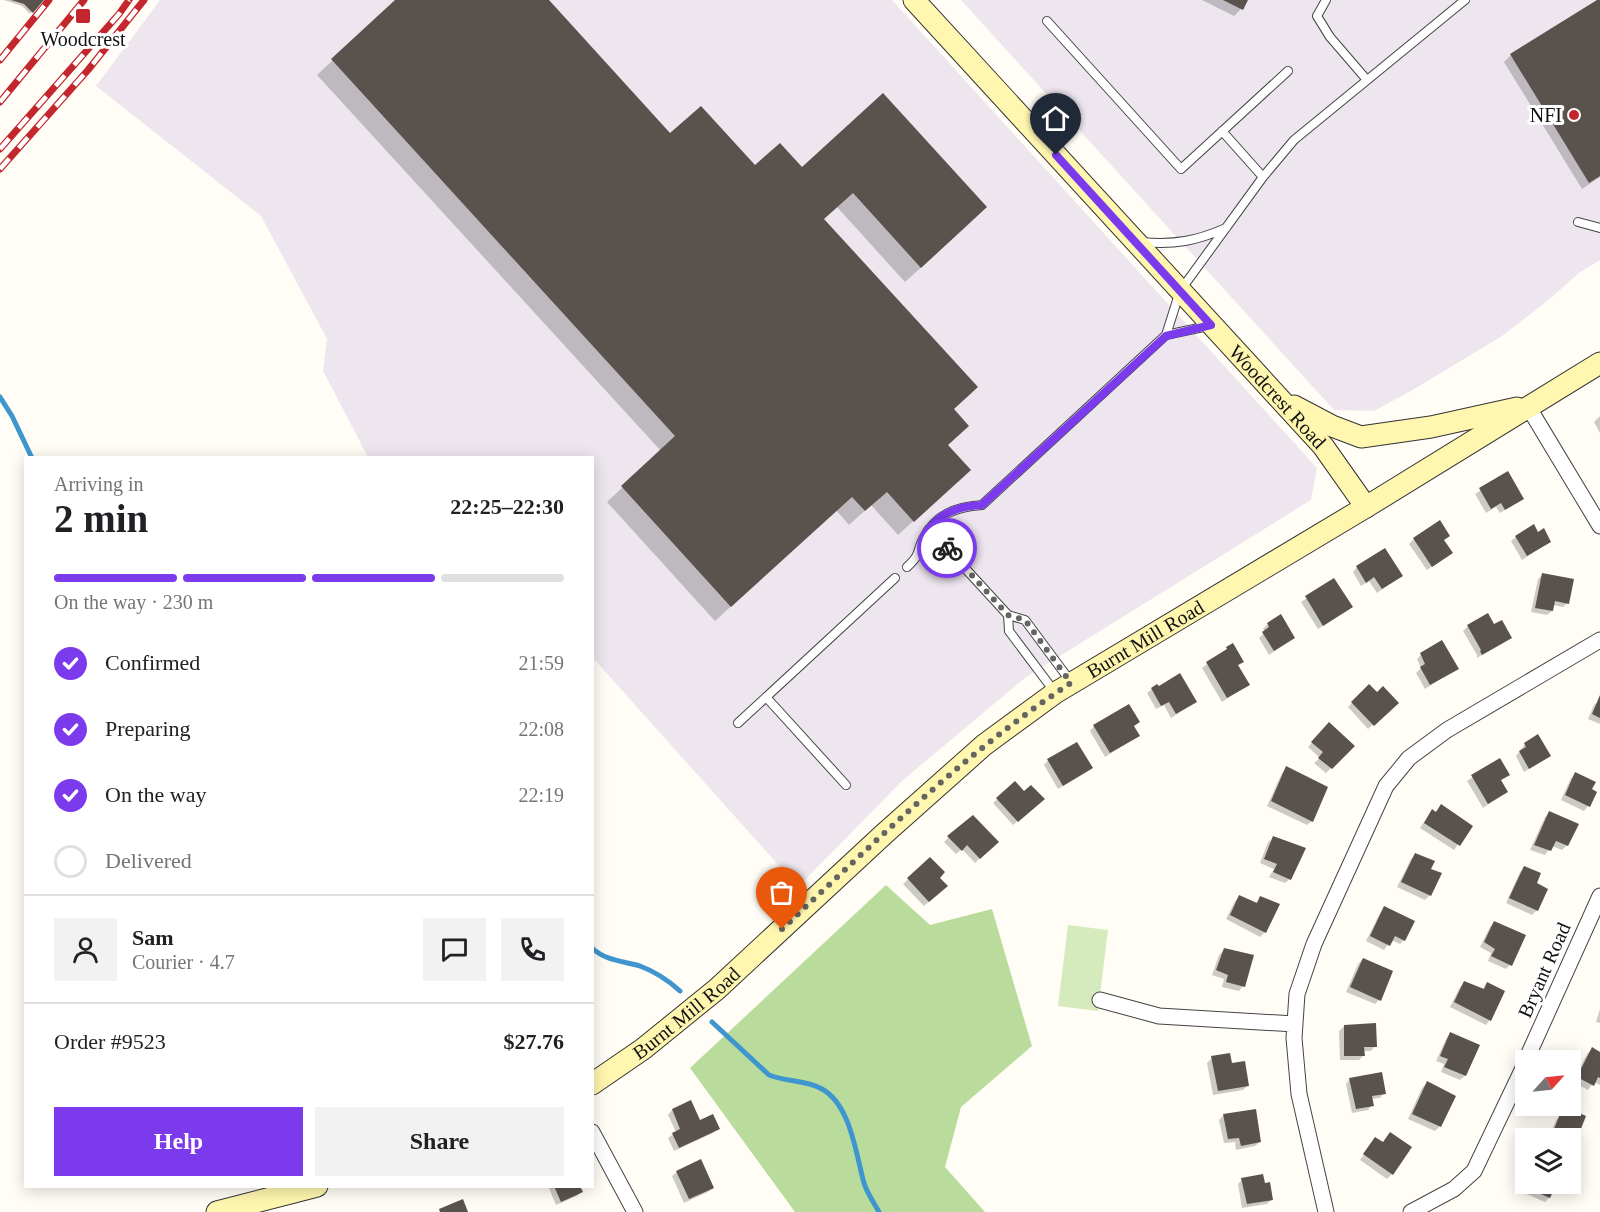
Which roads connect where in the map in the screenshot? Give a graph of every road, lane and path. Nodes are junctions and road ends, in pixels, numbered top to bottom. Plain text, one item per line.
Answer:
1 (914, 0) edge
2 (1326, 0) edge
3 (1465, 0) edge
4 (1047, 21) dead end
5 (1288, 71) dead end
6 (1367, 80) junction
7 (1222, 131) junction
8 (1263, 177) junction
9 (1578, 222) dead end
10 (1228, 228) junction
11 (1600, 228) edge
12 (1135, 242) junction
13 (1179, 291) junction
14 (1211, 325) junction
15 (1166, 336) junction
16 (1600, 363) edge
17 (1280, 399) junction
18 (1529, 408) junction
19 (1366, 507) junction
20 (1600, 526) edge
21 (929, 529) junction
22 (907, 567) dead end
23 (895, 578) dead end
24 (1008, 615) junction
25 (1600, 640) edge
26 (1063, 688) junction
27 (766, 697) junction
28 (738, 723) dead end
29 (846, 785) dead end
30 (1600, 896) edge
31 (1100, 1000) dead end
32 (1295, 1024) junction
33 (1531, 1050) edge
34 (594, 1083) edge
35 (1515, 1084) edge
36 (594, 1136) edge
37 (309, 1188) edge
38 (217, 1212) edge
39 (635, 1212) edge
40 (1326, 1212) edge
41 (1411, 1212) edge

1 - 12 main road, Woodcrest Road
2 - 6 lane
3 - 6 lane
4 - 7 lane
5 - 7 lane
6 - 8 lane
7 - 8 lane
8 - 10 lane
9 - 11 lane
10 - 12 lane
10 - 13 lane
12 - 13 main road, Woodcrest Road
13 - 14 main road, Woodcrest Road
13 - 15 lane
14 - 15 lane
14 - 17 main road, Woodcrest Road
15 - 21 lane
16 - 18 main road, Burnt Mill Road
17 - 18 main road
17 - 19 main road, Woodcrest Road
18 - 19 main road, Burnt Mill Road
18 - 20 street
19 - 26 main road, Burnt Mill Road
21 - 22 lane
21 - 24 lane
23 - 27 lane
24 - 26 lane
24 - 26 lane
25 - 32 street
26 - 34 main road, Burnt Mill Road
27 - 28 lane
27 - 29 lane
30 - 33 street, Bryant Road
31 - 32 street
32 - 40 street
35 - 41 street, Bryant Road
36 - 39 street
37 - 38 main road

